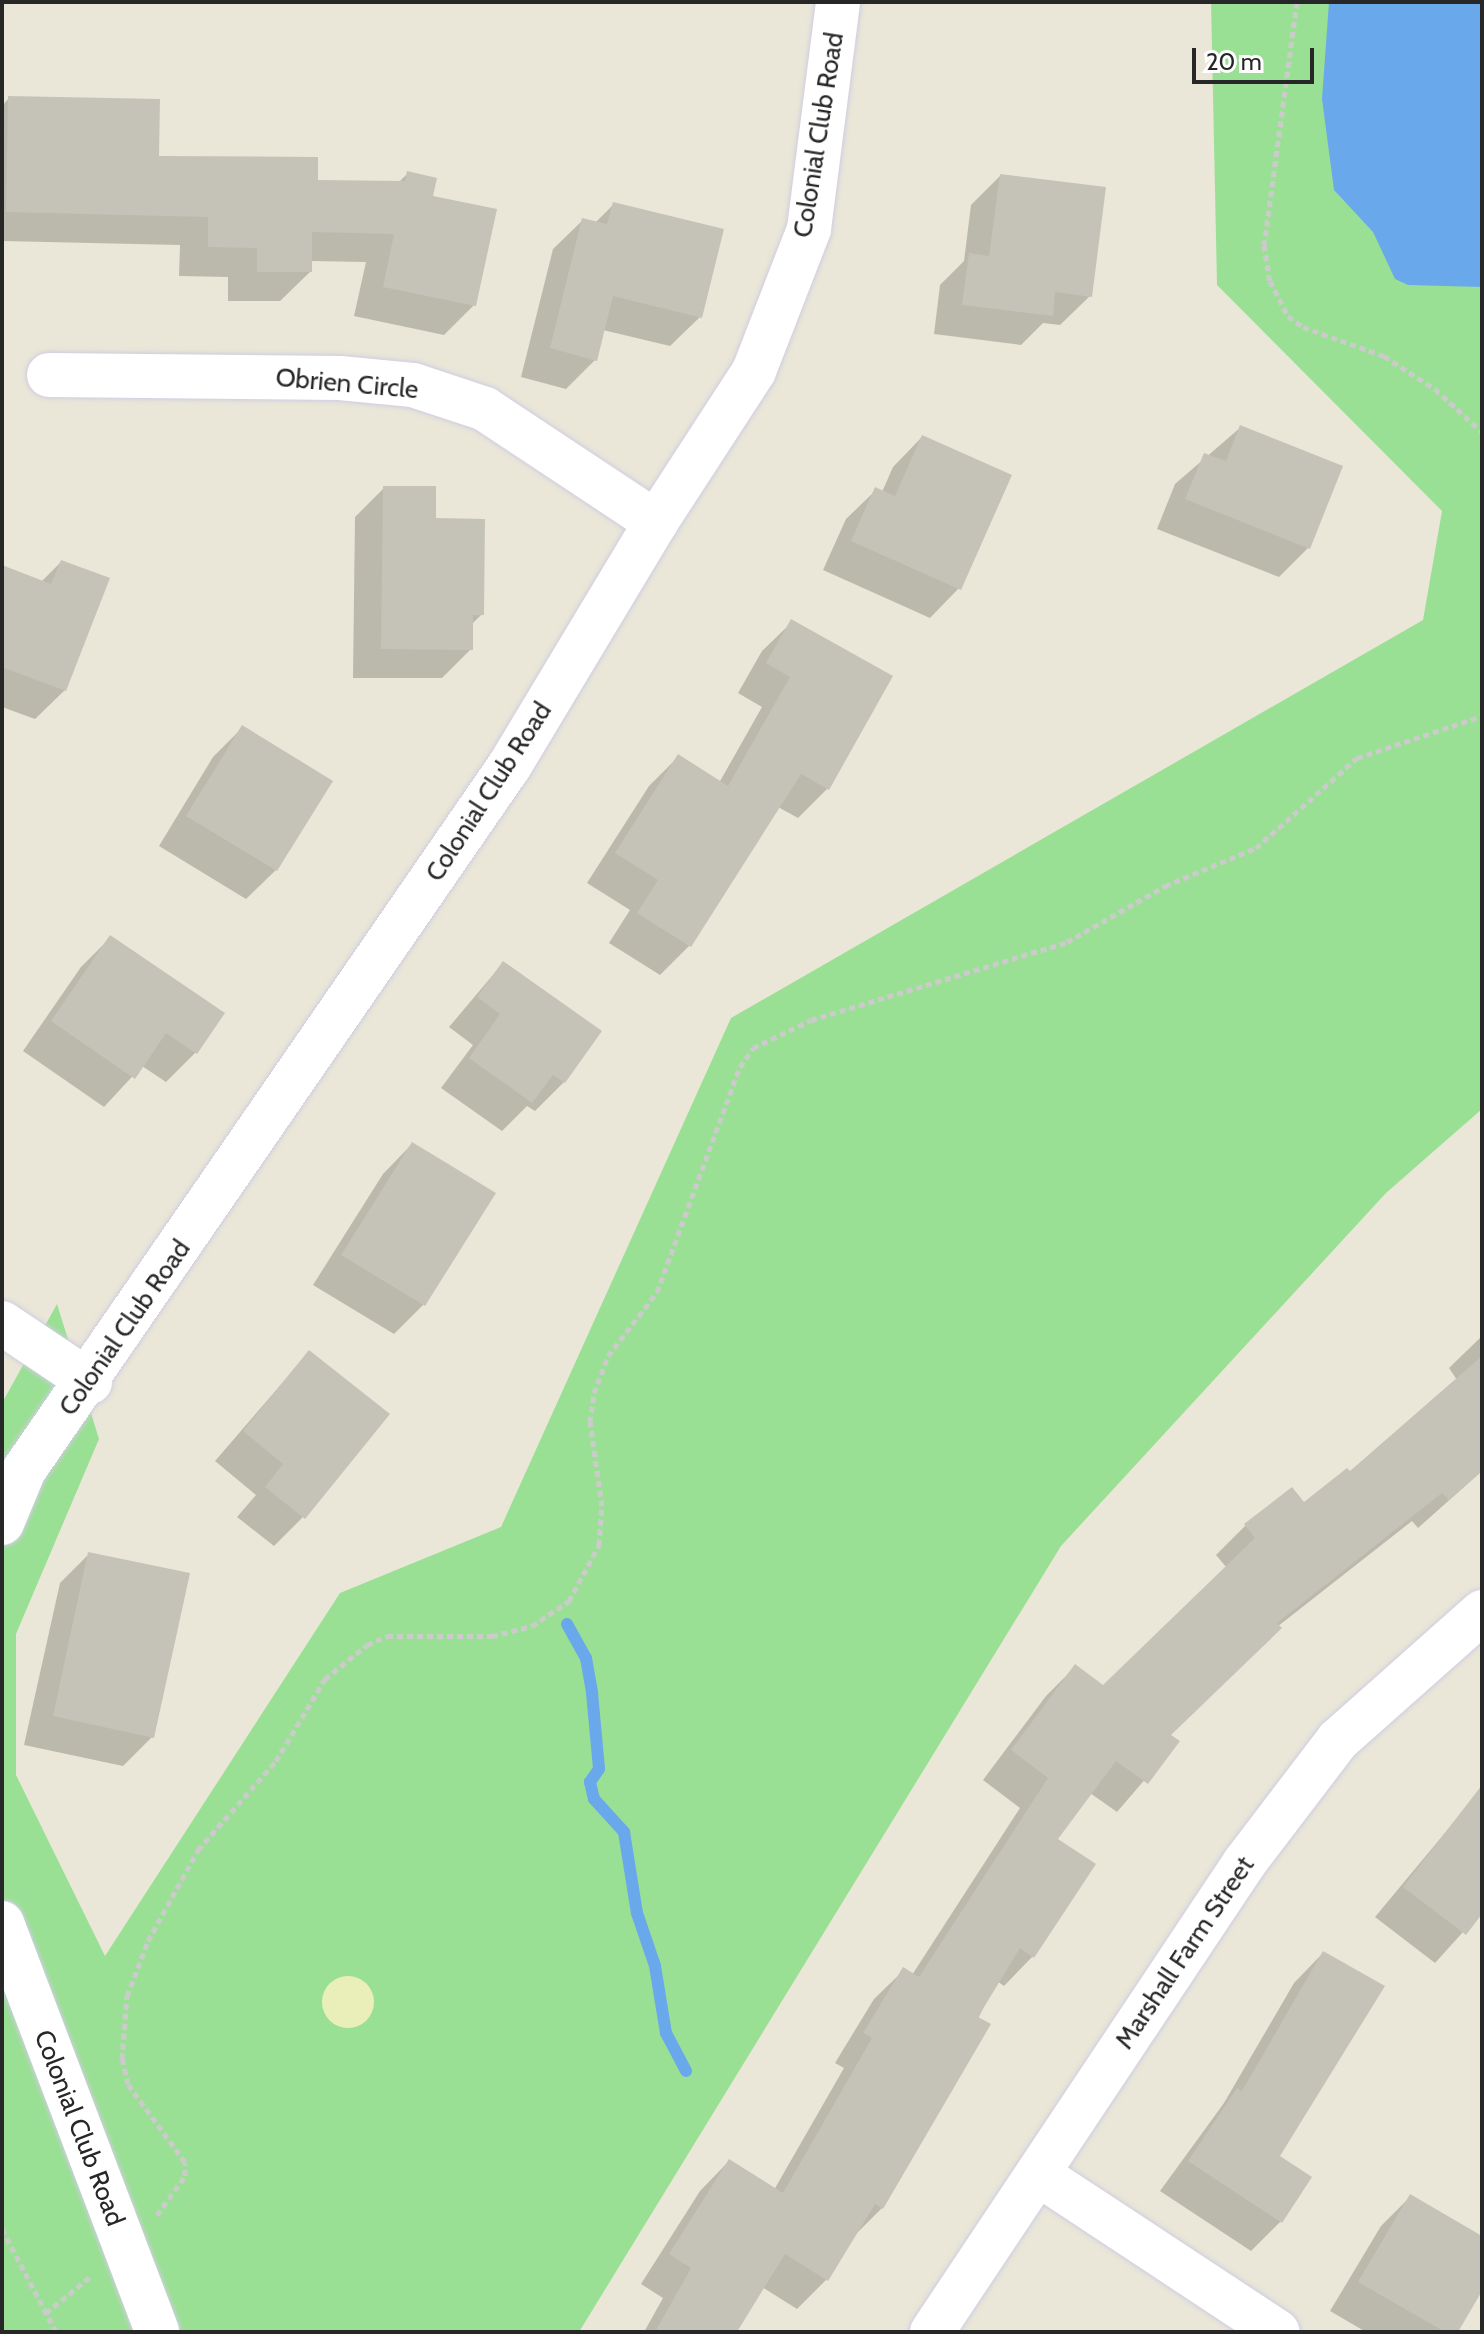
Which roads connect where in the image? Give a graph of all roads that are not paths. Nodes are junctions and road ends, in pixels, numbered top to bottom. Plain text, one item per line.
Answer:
1 (838, 2) edge
2 (49, 375) dead end
3 (656, 522) junction
4 (2, 1323) edge
5 (90, 1382) junction
6 (2, 1523) edge
7 (1475, 1633) edge
8 (2, 1923) edge
9 (1038, 2174) junction
10 (157, 2332) edge
11 (932, 2332) edge
12 (1278, 2332) edge

1 - 3 street, Colonial Club Road
2 - 3 street, Obrien Circle
3 - 5 street, Colonial Club Road
4 - 5 street
5 - 6 street, Colonial Club Road
7 - 9 street, Marshall Farm Street
8 - 10 street, Colonial Club Road
9 - 11 street, Marshall Farm Street
9 - 12 street

